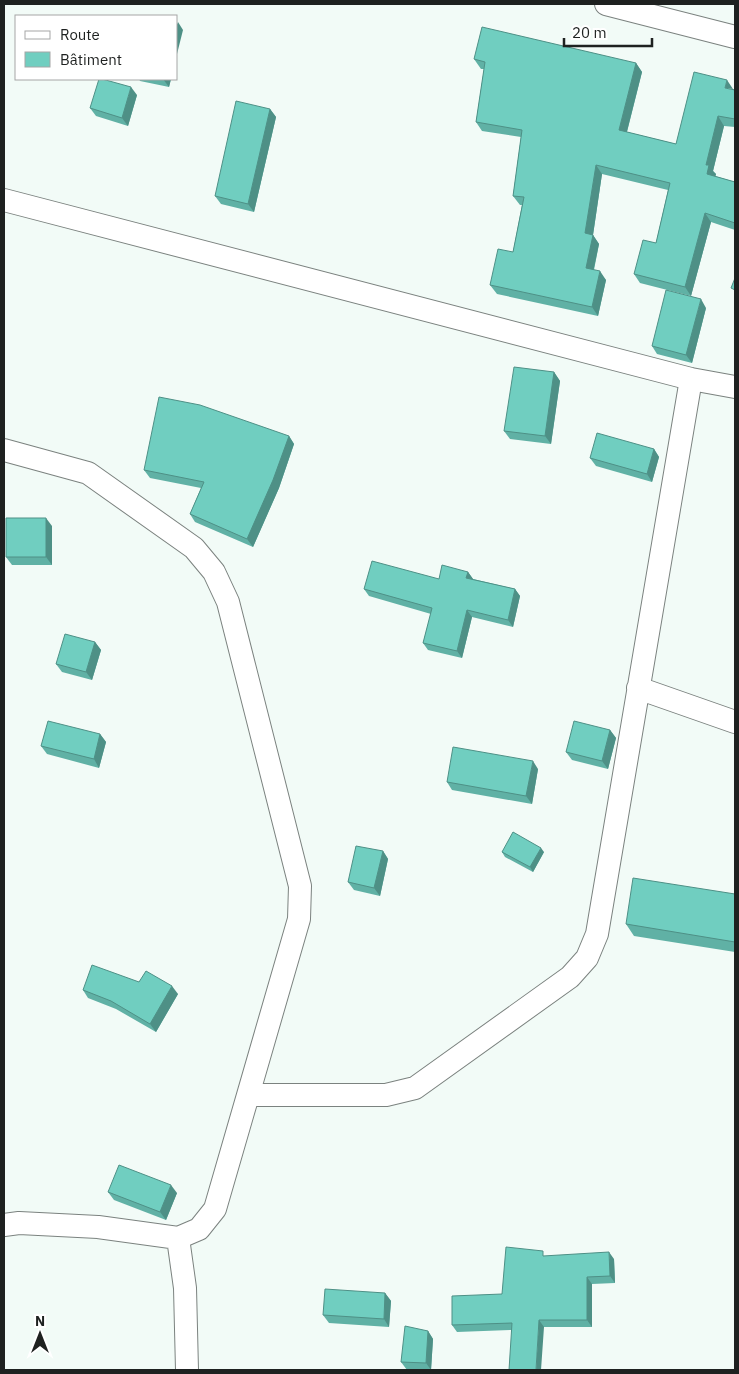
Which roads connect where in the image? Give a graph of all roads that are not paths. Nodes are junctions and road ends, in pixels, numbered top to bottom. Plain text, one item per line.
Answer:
1 (606, 4) edge
2 (735, 37) edge
3 (4, 200) edge
4 (691, 379) junction
5 (735, 387) edge
6 (4, 450) edge
7 (638, 688) junction
8 (735, 722) edge
9 (249, 1095) junction
10 (4, 1225) edge
11 (178, 1238) junction
12 (187, 1370) edge

1 - 2 street
3 - 4 street
4 - 5 street
4 - 7 street
6 - 9 street
7 - 8 street
7 - 9 street
9 - 11 street
10 - 11 street
11 - 12 street

